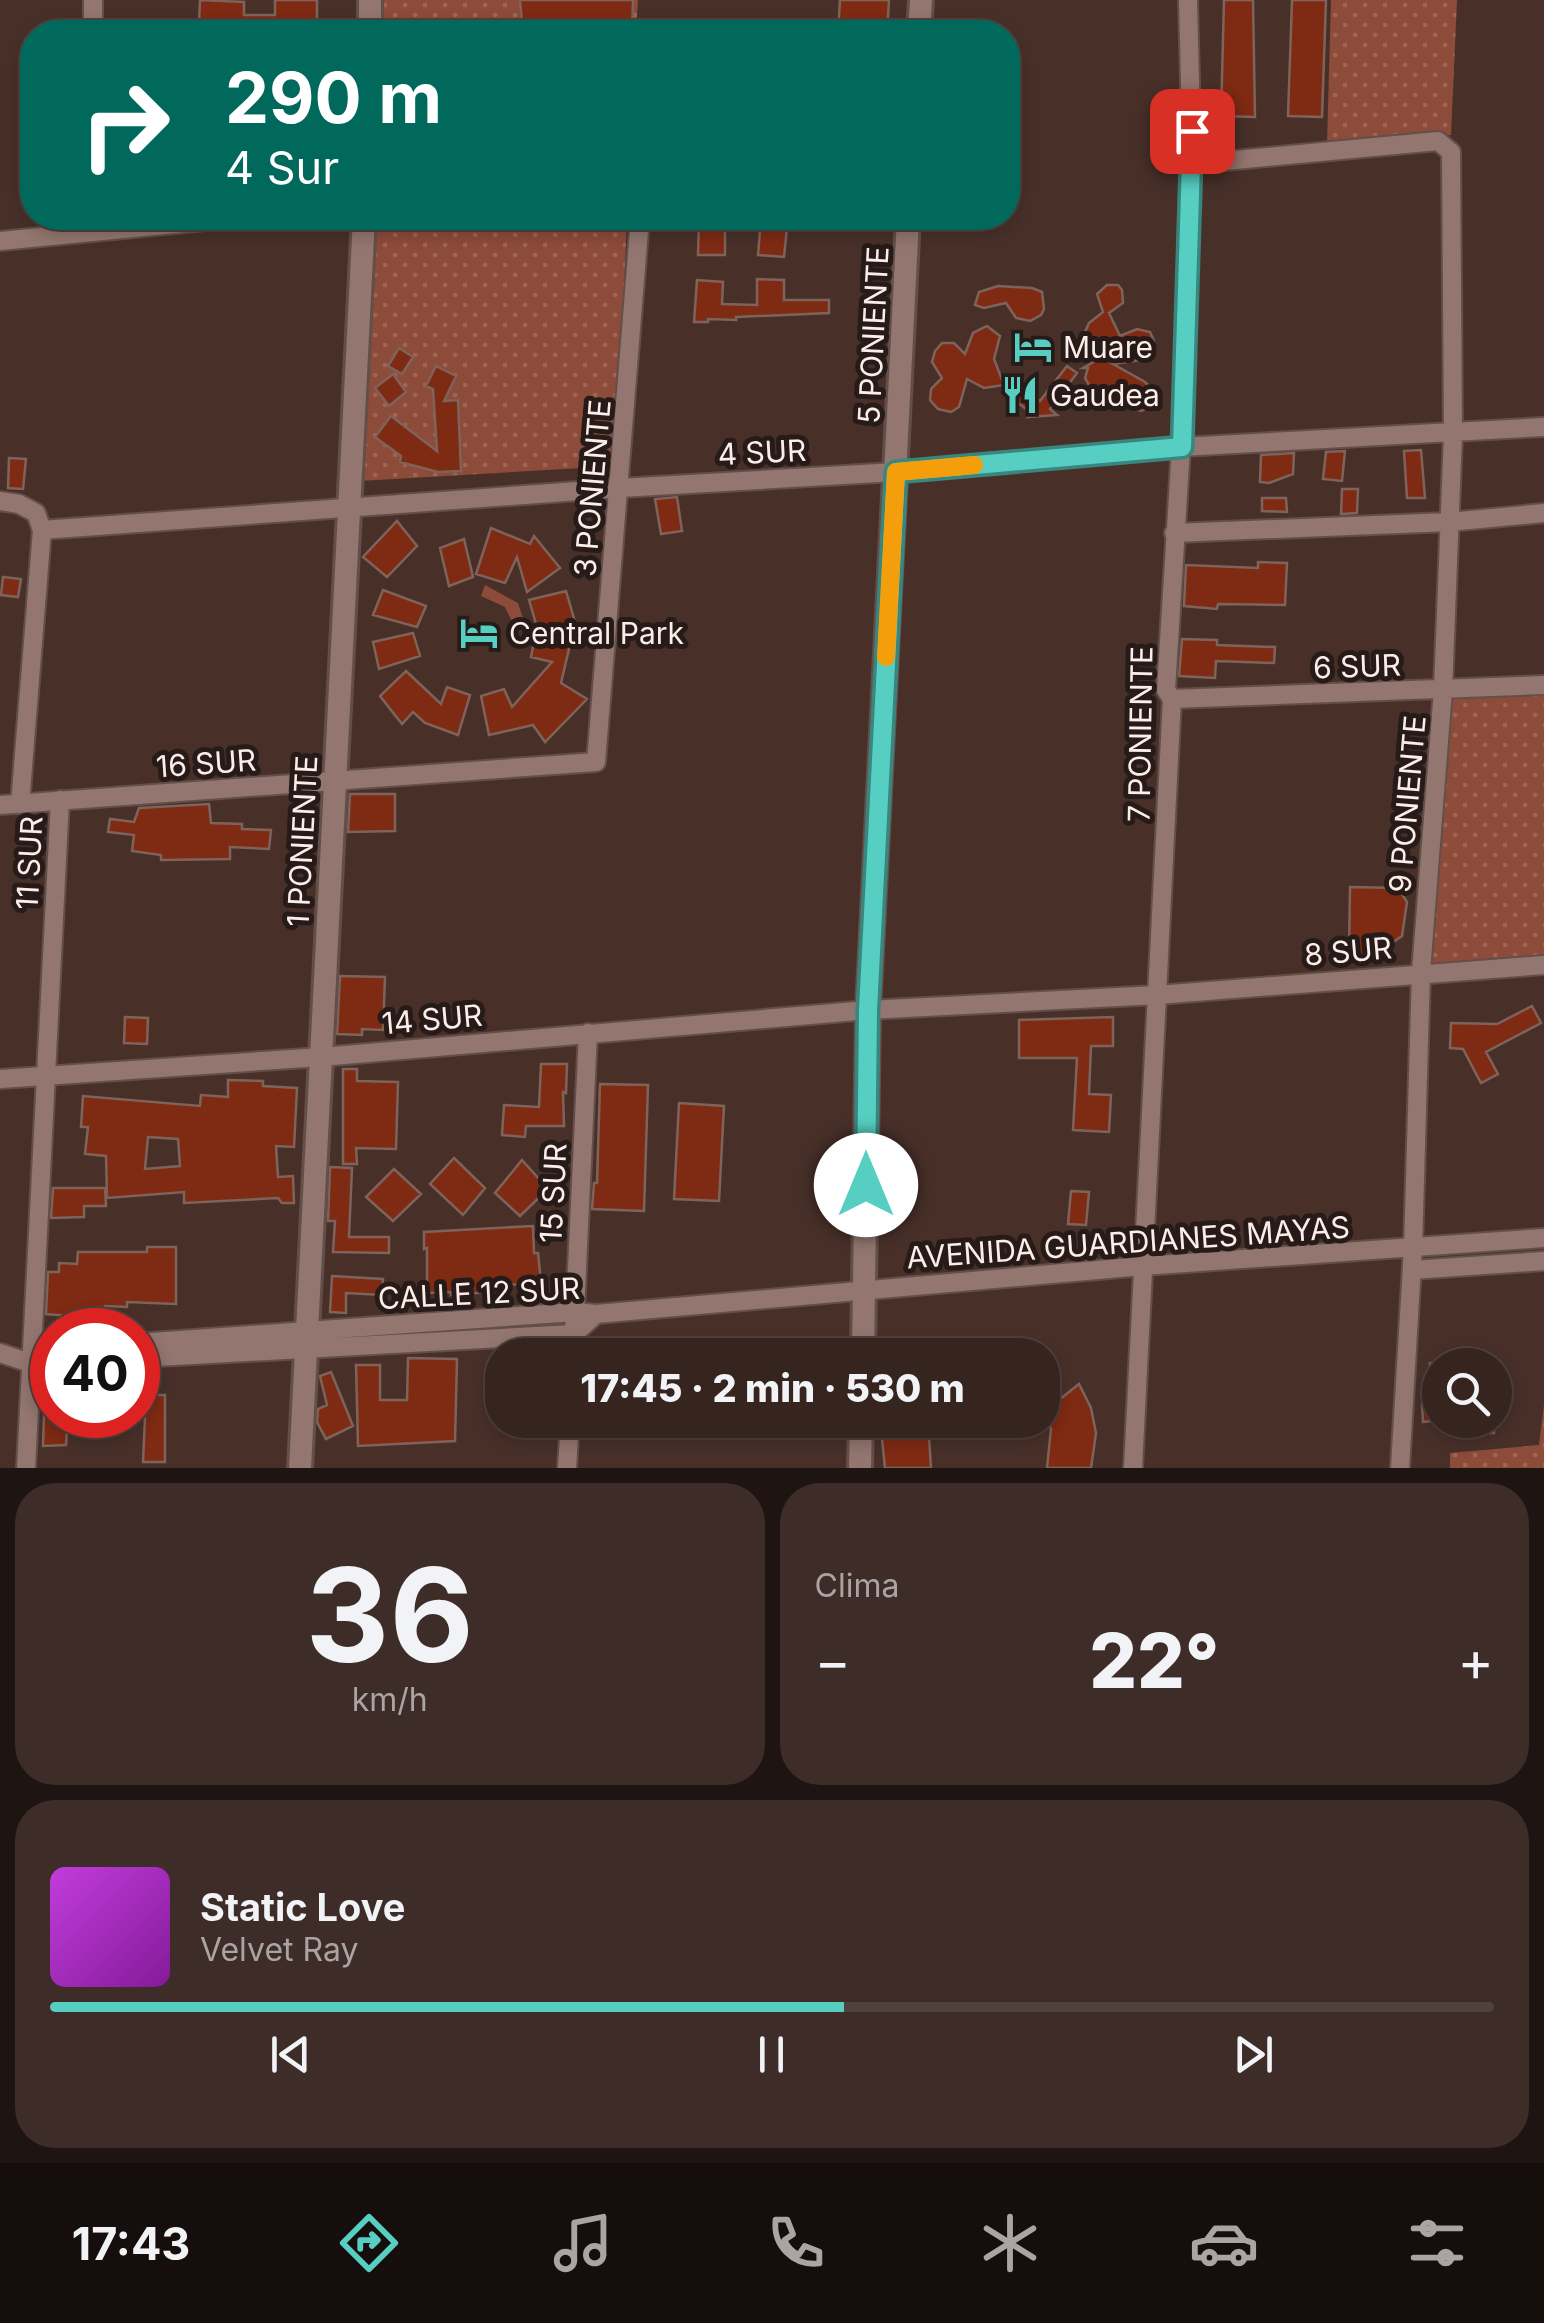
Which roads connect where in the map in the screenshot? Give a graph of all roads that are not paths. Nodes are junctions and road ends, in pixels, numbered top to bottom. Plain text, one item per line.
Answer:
1 (1188, 0) edge
2 (1192, 164) junction
3 (63, 230) edge
4 (363, 230) edge
5 (639, 230) edge
6 (907, 230) edge
7 (0, 242) edge
8 (1544, 427) edge
9 (1453, 434) junction
10 (1182, 447) junction
11 (896, 472) junction
12 (620, 488) junction
13 (0, 501) edge
14 (349, 510) junction
15 (1544, 513) edge
16 (39, 522) junction
17 (1450, 522) junction
18 (1174, 533) junction
19 (1544, 685) edge
20 (1444, 690) junction
21 (1172, 699) junction
22 (596, 762) joint
23 (335, 781) junction
24 (60, 800) junction
25 (20, 804) junction
26 (0, 805) edge
27 (1544, 965) edge
28 (1421, 972) junction
29 (1158, 995) junction
30 (868, 1010) junction
31 (588, 1033) junction
32 (321, 1057) junction
33 (46, 1074) junction
34 (0, 1079) edge
35 (1544, 1238) edge
36 (1413, 1248) junction
37 (1544, 1261) edge
38 (1143, 1266) junction
39 (1412, 1270) junction
40 (865, 1290) junction
41 (41, 1308) edge
42 (575, 1312) junction
43 (596, 1314) junction
44 (391, 1334) junction
45 (574, 1334) junction
46 (574, 1338) edge
47 (864, 1338) edge
48 (306, 1339) junction
49 (160, 1342) edge
50 (4, 1354) edge
51 (30, 1354) edge
52 (160, 1356) edge
53 (30, 1435) edge
54 (569, 1438) edge
55 (861, 1438) edge
56 (26, 1468) edge
57 (300, 1468) edge
58 (568, 1468) edge
59 (860, 1468) edge
60 (1133, 1468) edge
61 (1400, 1468) edge

1 - 2 street, 7 PONIENTE
2 - 9 street, 9 PONIENTE
2 - 10 street, 7 PONIENTE
3 - 7 street
4 - 14 street, 1 PONIENTE
5 - 12 street, 3 PONIENTE
6 - 11 street, 5 PONIENTE
8 - 9 street, 4 SUR
9 - 10 street, 4 SUR
9 - 17 street, 9 PONIENTE
10 - 11 street, 4 SUR
10 - 18 street, 7 PONIENTE
11 - 12 street, 4 SUR
11 - 30 street, 5 PONIENTE
12 - 14 street, 4 SUR
12 - 22 street, 3 PONIENTE
13 - 16 street
14 - 16 street, 4 SUR
14 - 23 street, 1 PONIENTE
15 - 17 street
16 - 25 street
17 - 18 street
17 - 20 street, 9 PONIENTE
18 - 21 street, 7 PONIENTE
19 - 20 street, 6 SUR
20 - 21 street, 6 SUR
20 - 28 street, 9 PONIENTE
21 - 29 street, 7 PONIENTE
22 - 23 street, 16 SUR
23 - 24 street, 16 SUR
23 - 32 street, 1 PONIENTE
24 - 25 street, 16 SUR
24 - 33 street, 11 SUR
25 - 26 street, 16 SUR
27 - 28 street, 8 SUR
28 - 29 street, 8 SUR
28 - 36 street, 9 PONIENTE
29 - 30 street, 8 SUR
29 - 38 street, 7 PONIENTE
30 - 31 street, 14 SUR
30 - 40 street, 5 PONIENTE
31 - 32 street, 14 SUR
31 - 42 street, 15 SUR
32 - 33 street, 14 SUR
32 - 48 street, 1 PONIENTE
33 - 34 street, 14 SUR
33 - 41 street, 11 SUR
35 - 36 street, AVENIDA GUARDIANES MAYAS
36 - 38 street, AVENIDA GUARDIANES MAYAS
36 - 39 street, 9 PONIENTE
37 - 39 street
38 - 40 street, AVENIDA GUARDIANES MAYAS
38 - 60 street, 7 PONIENTE
39 - 61 street, 9 PONIENTE
40 - 43 street, AVENIDA GUARDIANES MAYAS
40 - 47 street, 5 PONIENTE
42 - 43 street, CALLE 12 SUR
42 - 44 street, CALLE 12 SUR
42 - 45 street, 15 SUR
43 - 45 street, CALLE 12 SUR
44 - 45 street, CALLE 12 SUR
44 - 48 street, CALLE 12 SUR
45 - 46 street, 15 SUR
48 - 49 street, CALLE 12 SUR
48 - 52 street, CALLE 12 SUR
48 - 57 street, 1 PONIENTE
50 - 51 street
53 - 56 street, 11 SUR
54 - 58 street
55 - 59 street

